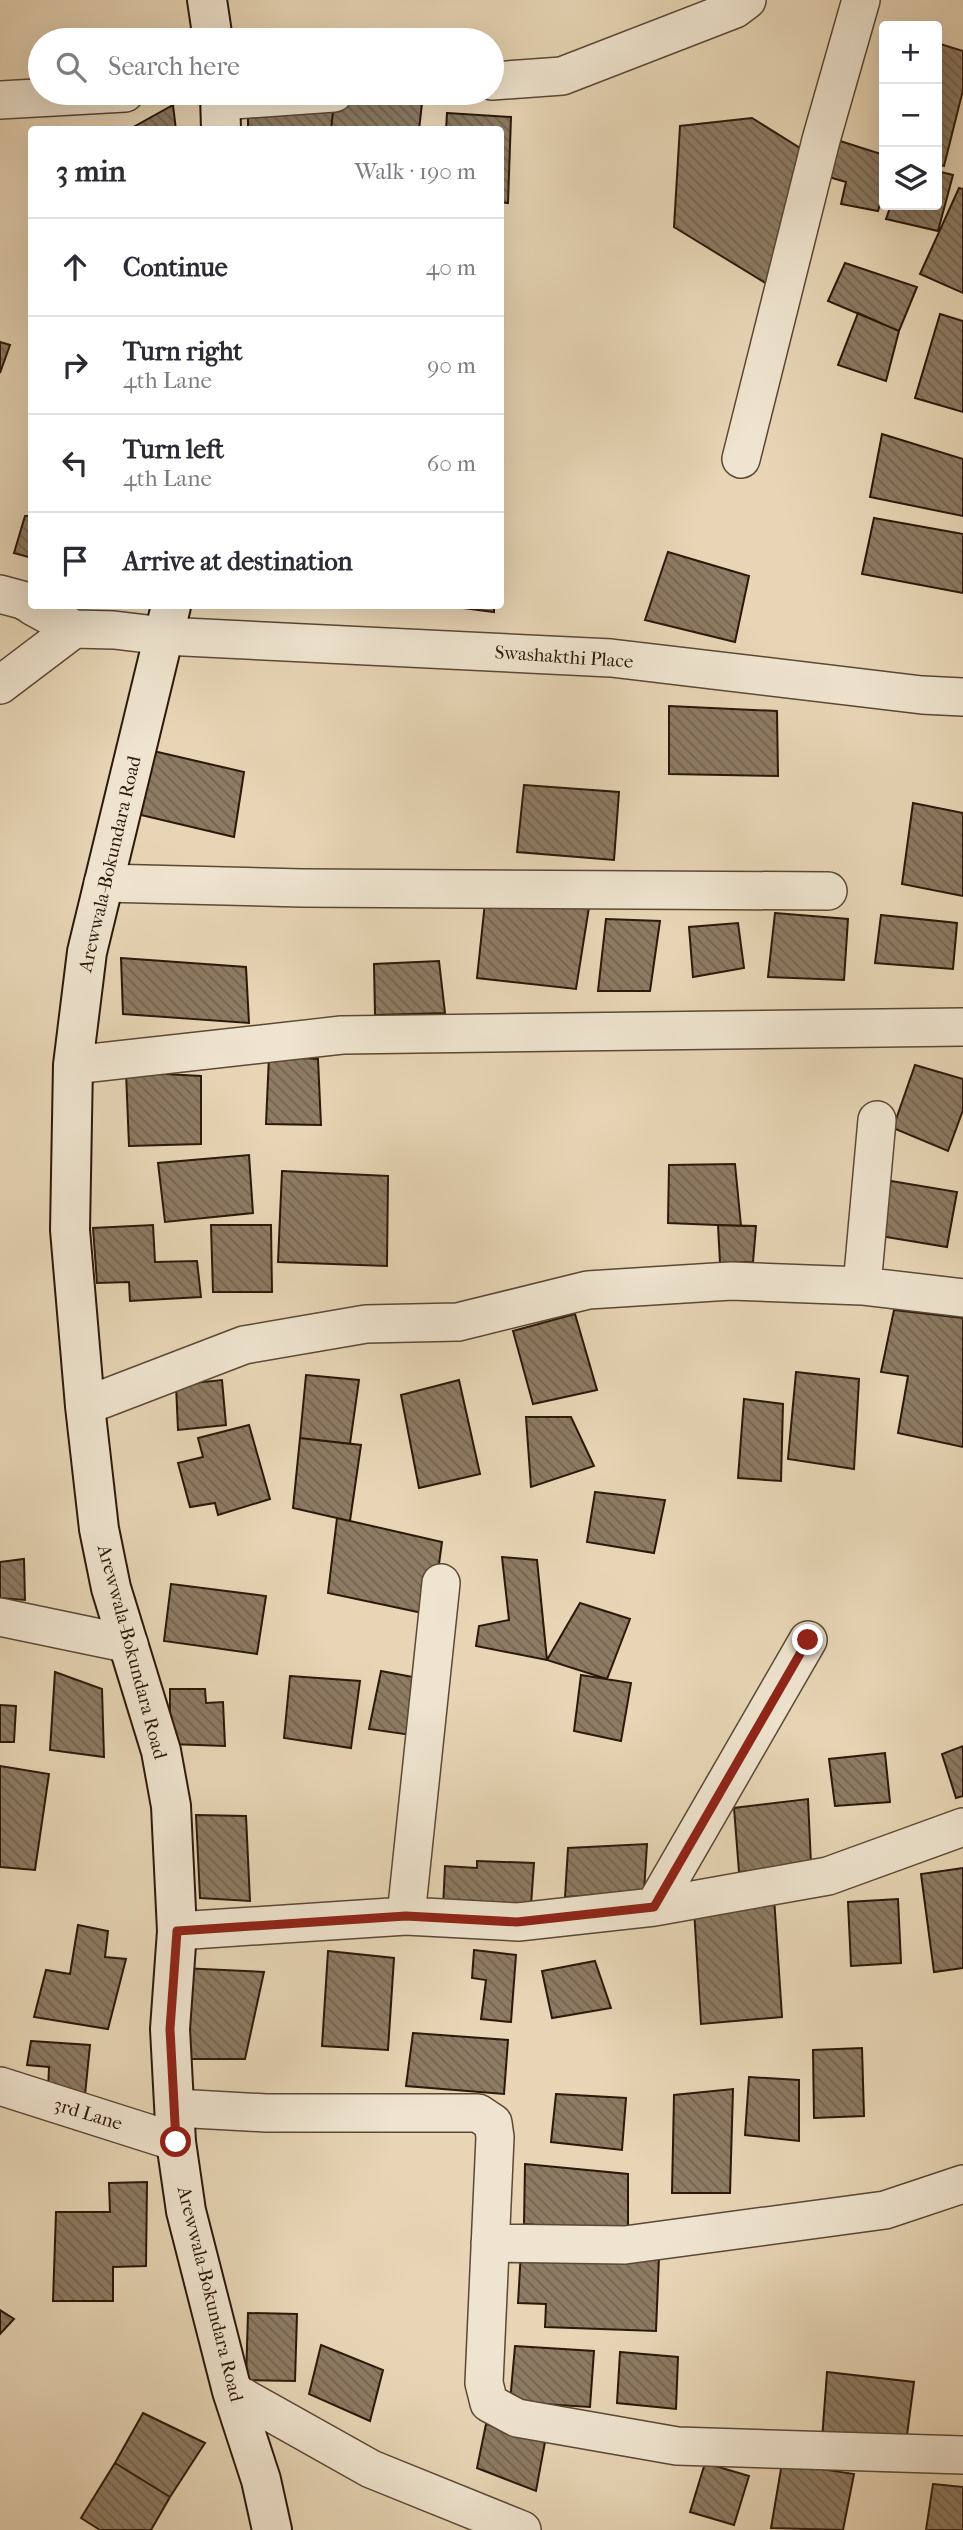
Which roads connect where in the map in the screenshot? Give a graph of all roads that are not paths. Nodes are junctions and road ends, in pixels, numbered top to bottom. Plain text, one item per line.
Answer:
1 (206, 0) edge
2 (747, 0) edge
3 (861, 0) edge
4 (211, 28) edge
5 (504, 80) edge
6 (28, 98) edge
7 (0, 100) edge
8 (243, 105) edge
9 (220, 108) edge
10 (741, 458) dead end
11 (0, 594) edge
12 (28, 604) edge
13 (39, 609) edge
14 (168, 621) edge
15 (74, 629) junction
16 (0, 685) edge
17 (963, 697) edge
18 (103, 883) junction
19 (828, 891) dead end
20 (963, 1027) edge
21 (73, 1065) junction
22 (877, 1120) dead end
23 (862, 1286) junction
24 (963, 1298) edge
25 (85, 1406) junction
26 (441, 1583) dead end
27 (0, 1617) edge
28 (808, 1640) dead end
29 (129, 1644) junction
30 (963, 1826) edge
31 (654, 1907) junction
32 (406, 1916) junction
33 (177, 1931) junction
34 (0, 2086) edge
35 (175, 2125) junction
36 (963, 2184) edge
37 (490, 2243) junction
38 (232, 2391) junction
39 (963, 2455) edge
40 (272, 2530) edge
41 (522, 2530) edge

1 - 4 street
2 - 5 street
3 - 10 street
6 - 7 street
8 - 9 street
11 - 12 street
13 - 15 street
14 - 15 street, Swashakthi Place
14 - 17 street, Swashakthi Place
14 - 18 street, Arewwala-Bokundara Road
15 - 16 street
18 - 19 street
18 - 21 street, Arewwala-Bokundara Road
20 - 21 street
21 - 25 street, Arewwala-Bokundara Road
22 - 23 street
23 - 24 street
23 - 25 street
25 - 29 street, Arewwala-Bokundara Road
26 - 32 street
27 - 29 street
28 - 31 street
29 - 33 street, Arewwala-Bokundara Road
30 - 31 street
31 - 32 street
32 - 33 street
33 - 35 street, Arewwala-Bokundara Road
34 - 35 street, 3rd Lane
35 - 37 street, 3rd Lane
35 - 38 street, Arewwala-Bokundara Road
36 - 37 street
37 - 39 street, 3rd Lane
38 - 40 street, Arewwala-Bokundara Road
38 - 41 street

